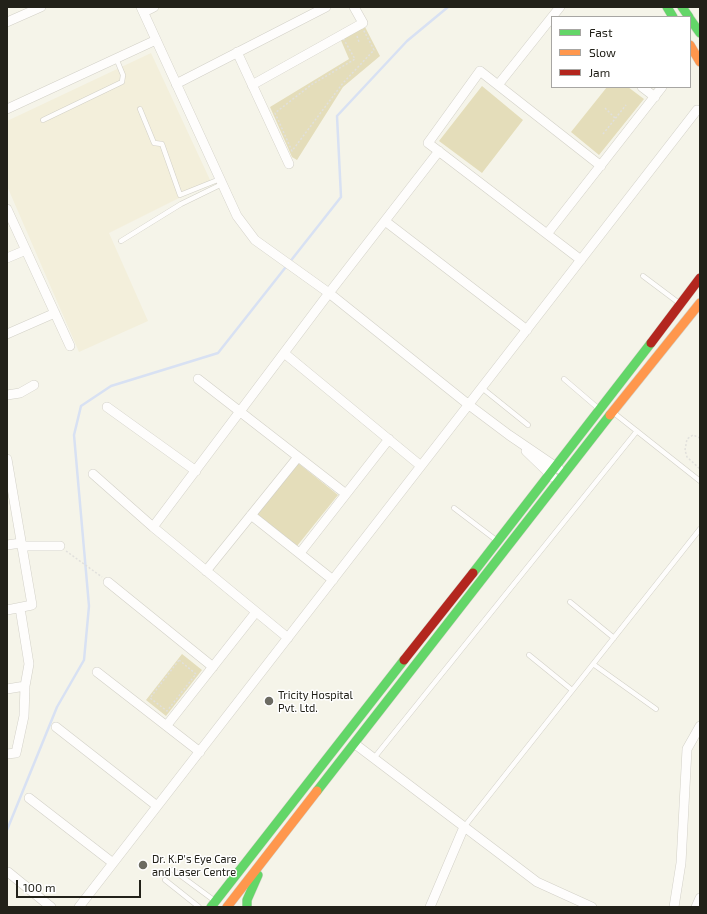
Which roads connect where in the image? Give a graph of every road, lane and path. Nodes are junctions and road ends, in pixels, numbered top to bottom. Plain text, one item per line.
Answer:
1 (41, 7) edge
2 (154, 7) edge
3 (326, 7) edge
4 (354, 7) edge
5 (560, 7) edge
6 (667, 7) edge
7 (682, 7) edge
8 (142, 10) edge
9 (553, 16) edge
10 (672, 16) edge
11 (688, 16) edge
12 (551, 18) edge
13 (691, 21) edge
14 (7, 22) edge
15 (362, 27) joint
16 (700, 33) edge
17 (156, 40) junction
18 (691, 47) edge
19 (237, 52) junction
20 (116, 58) junction
21 (700, 62) edge
22 (176, 84) junction
23 (252, 85) junction
24 (498, 86) junction
25 (643, 88) edge
26 (661, 88) edge
27 (654, 97) junction
28 (626, 105) dead end
29 (605, 108) dead end
30 (7, 109) edge
31 (140, 109) dead end
32 (697, 110) dead end
33 (615, 118) junction
34 (43, 120) dead end
35 (603, 134) dead end
36 (439, 151) junction
37 (289, 164) dead end
38 (601, 166) junction
39 (221, 182) junction
40 (7, 209) edge
41 (385, 221) junction
42 (547, 234) junction
43 (121, 241) dead end
44 (26, 250) junction
45 (7, 258) edge
46 (581, 260) junction
47 (643, 276) dead end
48 (700, 278) edge
49 (329, 293) junction
50 (700, 303) edge
51 (680, 304) junction
52 (55, 313) junction
53 (527, 330) junction
54 (7, 334) edge
55 (70, 346) dead end
56 (284, 353) junction
57 (198, 379) dead end
58 (564, 379) dead end
59 (34, 385) dead end
60 (482, 388) junction
61 (7, 395) edge
62 (469, 405) junction
63 (107, 406) dead end
64 (600, 410) junction
65 (240, 412) junction
66 (613, 412) junction
67 (528, 425) dead end
68 (637, 431) junction
69 (509, 435) junction
70 (700, 438) edge
71 (389, 439) junction
72 (298, 457) junction
73 (7, 459) edge
74 (421, 466) junction
75 (556, 466) junction
76 (700, 469) edge
77 (196, 471) junction
78 (565, 473) junction
79 (93, 474) dead end
80 (550, 474) junction
81 (9, 477) edge
82 (559, 481) junction
83 (700, 481) edge
84 (346, 494) junction
85 (454, 508) dead end
86 (251, 515) junction
87 (154, 527) junction
88 (700, 529) edge
89 (498, 541) junction
90 (7, 545) edge
91 (21, 545) junction
92 (60, 546) joint
93 (300, 553) junction
94 (206, 571) junction
95 (333, 580) junction
96 (108, 582) joint
97 (570, 602) dead end
98 (20, 608) junction
99 (7, 610) edge
100 (256, 612) junction
101 (288, 638) junction
102 (614, 638) junction
103 (529, 655) dead end
104 (179, 660) joint
105 (593, 664) junction
106 (213, 667) junction
107 (97, 672) dead end
108 (25, 686) junction
109 (7, 689) edge
110 (572, 690) junction
111 (656, 708) dead end
112 (167, 725) junction
113 (700, 726) edge
114 (56, 727) dead end
115 (355, 744) junction
116 (200, 752) junction
117 (7, 754) edge
118 (374, 758) junction
119 (29, 798) dead end
120 (157, 806) junction
121 (464, 827) junction
122 (266, 856) junction
123 (113, 863) junction
124 (173, 870) dead end
125 (8, 872) dead end
126 (165, 880) dead end
127 (700, 898) edge
128 (216, 905) edge
129 (51, 907) edge
130 (79, 907) edge
131 (199, 907) edge
132 (227, 907) edge
133 (247, 907) edge
134 (430, 907) edge
135 (592, 907) edge
136 (674, 907) edge
137 (696, 907) edge

1 - 14 street
2 - 8 street
3 - 19 street
4 - 23 street
5 - 9 street
6 - 10 main road
7 - 11 main road
8 - 17 street
12 - 24 street
13 - 16 main road
15 - 15 path
17 - 20 street
17 - 22 street
18 - 21 main road
19 - 22 street
19 - 23 street
20 - 30 street
20 - 34 lane
22 - 39 street
23 - 37 street
24 - 36 street
24 - 38 street
25 - 27 street
26 - 27 street
27 - 38 street
28 - 33 path
29 - 33 path
31 - 39 lane
32 - 46 street
33 - 35 path
36 - 41 street
36 - 42 street
38 - 42 street
39 - 43 lane
39 - 49 street
40 - 44 street
41 - 49 street
41 - 53 street
42 - 46 street
44 - 45 street
44 - 52 street
46 - 53 street
47 - 51 lane
48 - 51 main road
49 - 56 street
49 - 62 street
50 - 66 main road
51 - 64 main road
52 - 54 street
52 - 55 street
53 - 60 street
56 - 65 street
56 - 71 street
57 - 65 street
58 - 64 lane
59 - 61 street
60 - 62 street
60 - 67 lane
62 - 69 street
62 - 74 street
63 - 77 street
64 - 75 main road
65 - 72 street
65 - 77 street
66 - 68 lane
66 - 78 main road
68 - 83 lane
68 - 118 lane
69 - 75 street
69 - 80 street
70 - 76 path
71 - 74 street
71 - 84 street
72 - 84 street
72 - 86 street
73 - 81 street
74 - 95 street
75 - 78 street
75 - 80 main road
77 - 87 street
78 - 82 main road
79 - 87 street
80 - 82 street
80 - 89 main road
81 - 91 street
82 - 115 main road
84 - 93 street
85 - 89 lane
86 - 93 street
86 - 94 street
87 - 94 street
88 - 102 lane
89 - 128 main road
90 - 91 street
91 - 92 street
91 - 98 street
92 - 96 path
93 - 95 street
94 - 100 street
95 - 101 street
96 - 106 street
97 - 102 lane
98 - 99 street
98 - 108 street
100 - 101 street
100 - 106 street
101 - 116 street
102 - 105 lane
103 - 110 lane
104 - 104 path
105 - 110 lane
105 - 111 lane
106 - 112 street
107 - 112 street
108 - 109 street
108 - 117 street
110 - 121 lane
112 - 116 street
113 - 136 street
114 - 120 street
115 - 118 street
115 - 122 main road
116 - 120 street
118 - 121 street
119 - 123 street
120 - 123 street
121 - 134 street
121 - 135 street
122 - 132 main road
122 - 133 main road
123 - 130 street
124 - 128 lane
125 - 129 street
126 - 131 lane
127 - 137 street

